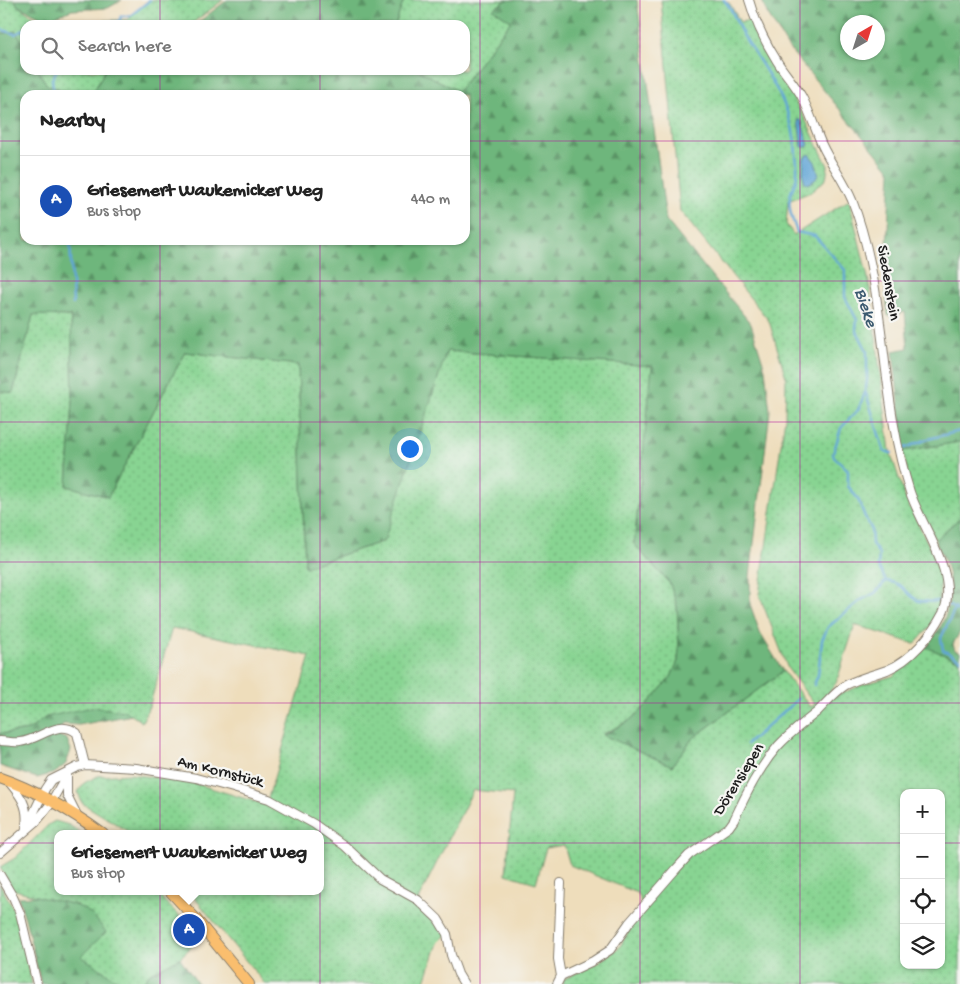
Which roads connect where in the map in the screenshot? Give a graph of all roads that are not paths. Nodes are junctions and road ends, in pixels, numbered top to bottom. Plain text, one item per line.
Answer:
1 (749, 0) edge
2 (948, 587) joint
3 (0, 741) edge
4 (85, 764) junction
5 (68, 772) junction
6 (4, 779) edge
7 (41, 795) junction
8 (52, 800) junction
9 (76, 815) junction
10 (97, 830) edge
11 (322, 830) edge
12 (324, 831) edge
13 (25, 832) junction
14 (0, 853) edge
15 (0, 875) edge
16 (561, 883) dead end
17 (174, 895) edge
18 (559, 980) edge
19 (37, 984) edge
20 (249, 984) edge
21 (464, 984) edge

1 - 2 street, Siedenstein
2 - 18 street, Dörensiepen
3 - 4 street
4 - 5 street, Am Kornstück
4 - 11 street, Am Kornstück
5 - 7 street, Am Kornstück
5 - 8 street
5 - 9 street
6 - 7 main road
6 - 13 street
7 - 8 main road
7 - 13 street, Am Kornstück
8 - 9 main road
8 - 13 street
9 - 10 main road
12 - 21 street, Am Kornstück
13 - 14 street
15 - 19 street
16 - 18 street, Dörensiepen
17 - 20 main road

